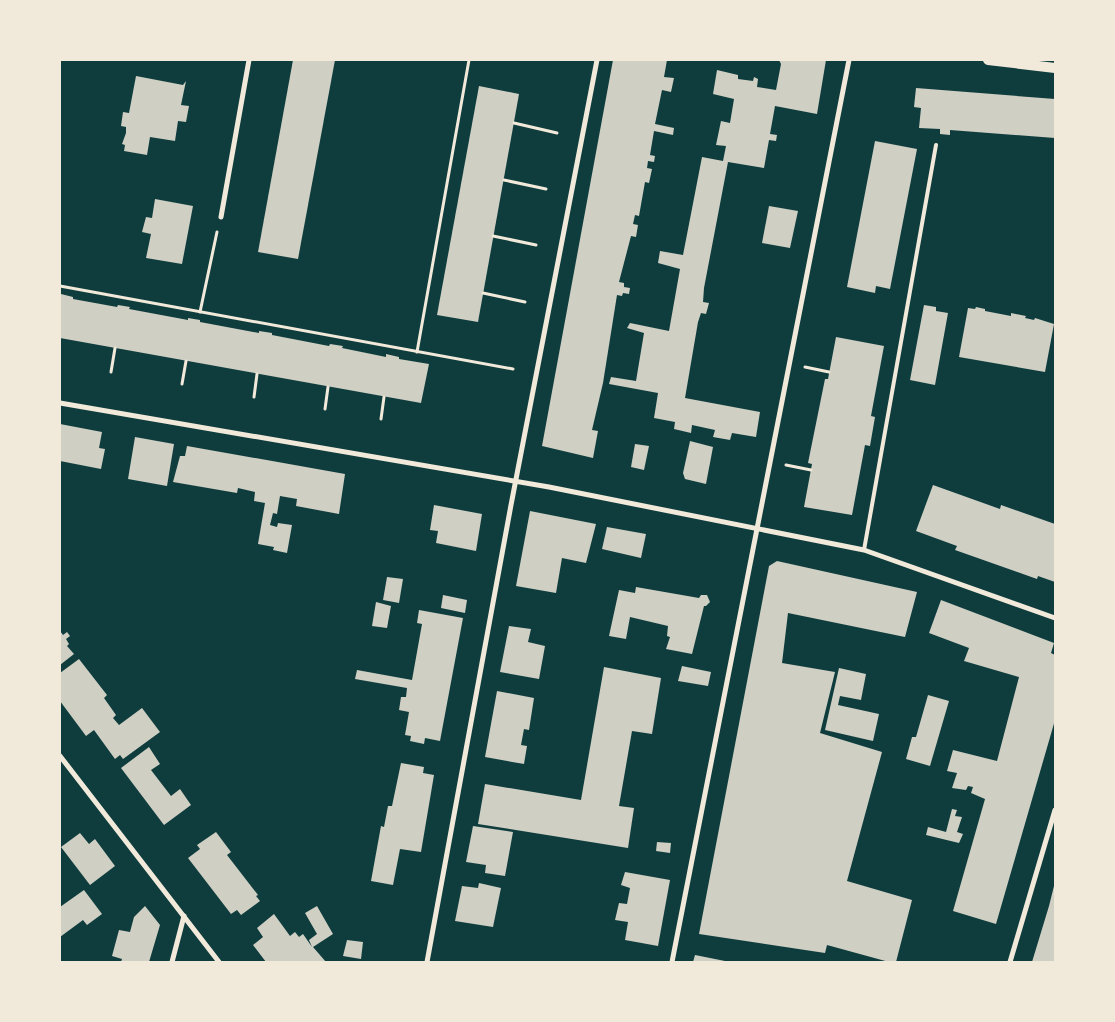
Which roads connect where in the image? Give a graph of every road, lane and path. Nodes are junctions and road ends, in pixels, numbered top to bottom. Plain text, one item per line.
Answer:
1 (249, 60) edge
2 (469, 60) edge
3 (598, 60) edge
4 (849, 60) edge
5 (988, 60) edge
6 (1055, 68) edge
7 (514, 123) dead end
8 (557, 133) dead end
9 (936, 144) dead end
10 (504, 180) dead end
11 (546, 189) dead end
12 (221, 217) joint
13 (493, 236) dead end
14 (536, 245) dead end
15 (60, 286) edge
16 (483, 293) dead end
17 (525, 302) dead end
18 (200, 312) junction
19 (115, 348) dead end
20 (417, 352) junction
21 (186, 360) dead end
22 (805, 368) dead end
23 (513, 369) dead end
24 (111, 372) dead end
25 (829, 372) dead end
26 (258, 374) dead end
27 (182, 384) dead end
28 (328, 387) dead end
29 (254, 396) dead end
30 (384, 397) dead end
31 (60, 403) edge
32 (325, 409) dead end
33 (381, 419) dead end
34 (786, 465) dead end
35 (811, 470) dead end
36 (516, 481) junction
37 (756, 528) junction
38 (864, 550) junction
39 (1055, 618) edge
40 (60, 756) edge
41 (1055, 810) edge
42 (184, 916) junction
43 (172, 962) edge
44 (218, 962) edge
45 (427, 962) edge
46 (672, 962) edge
47 (1010, 962) edge

1 - 12 street
2 - 20 path
3 - 36 street
4 - 37 street
5 - 6 main road
7 - 8 path
9 - 38 lane
10 - 11 path
12 - 18 path
13 - 14 path
15 - 18 path
16 - 17 path
18 - 20 path
19 - 24 path
20 - 23 path
21 - 27 path
22 - 25 path
26 - 29 path
28 - 32 path
30 - 33 path
31 - 36 street
34 - 35 path
36 - 37 street
36 - 45 street
37 - 38 street
37 - 46 street
38 - 39 street
40 - 42 street
41 - 47 street
42 - 43 street
42 - 44 street

